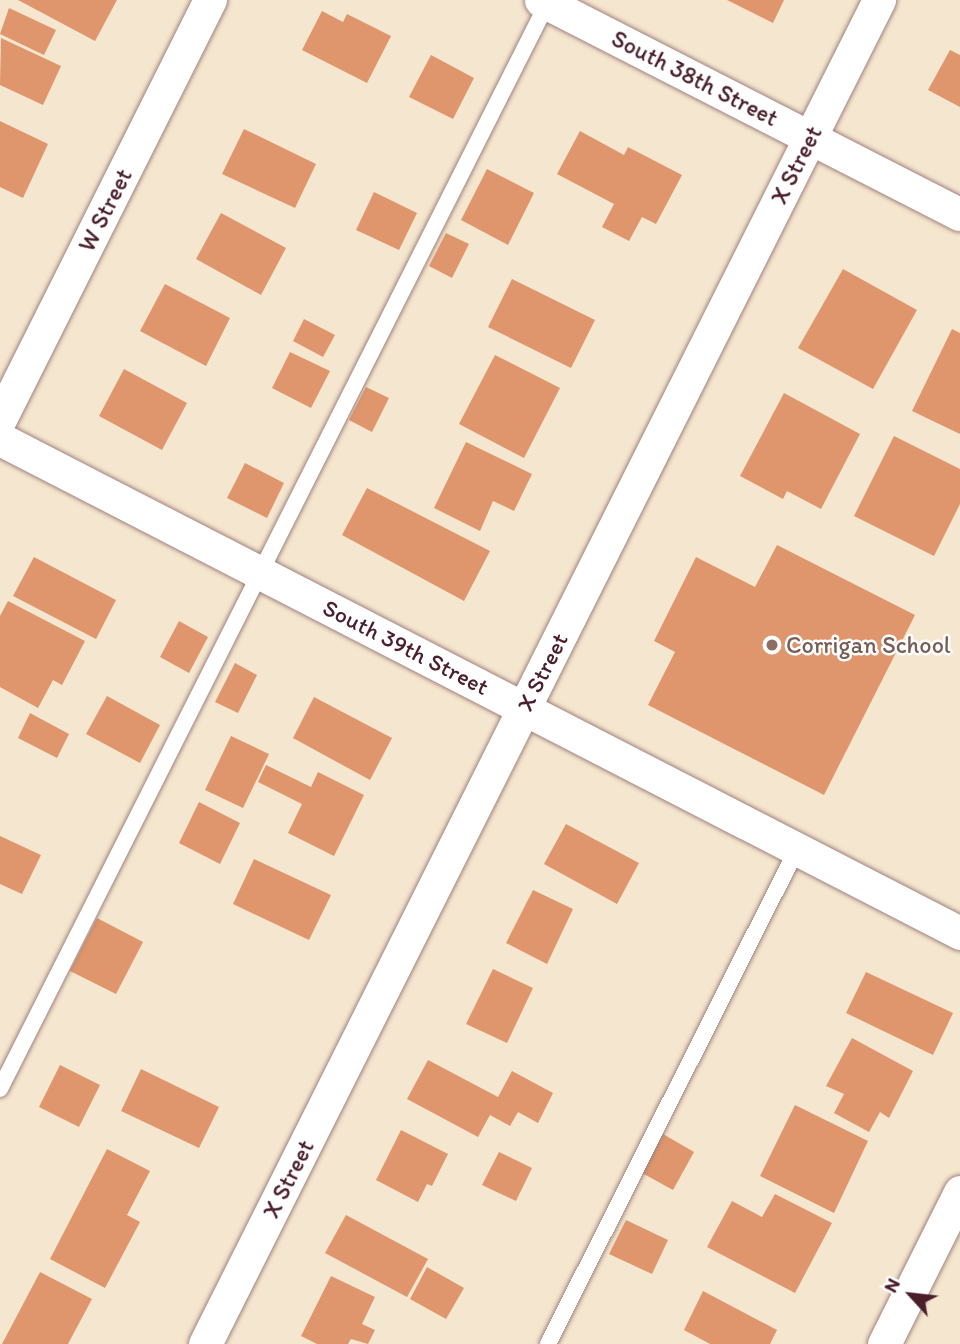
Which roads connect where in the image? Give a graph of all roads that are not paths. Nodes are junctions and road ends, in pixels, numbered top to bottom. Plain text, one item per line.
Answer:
1 (210, 0) edge
2 (879, 0) edge
3 (546, 1) edge
4 (811, 136) junction
5 (960, 214) edge
6 (0, 419) edge
7 (0, 439) edge
8 (260, 572) junction
9 (524, 708) junction
10 (797, 849) junction
11 (960, 933) edge
12 (0, 1089) edge
13 (960, 1192) edge
14 (205, 1344) edge
15 (548, 1344) edge
16 (884, 1344) edge

1 - 6 street, W Street
2 - 4 street, X Street
3 - 4 street, South 38th Street
3 - 8 lane
4 - 5 street, South 38th Street
4 - 9 street, X Street
7 - 8 street, South 39th Street
8 - 9 street, South 39th Street
8 - 12 lane
9 - 10 street, South 39th Street
9 - 14 street, X Street
10 - 11 street, South 39th Street
10 - 15 lane
13 - 16 street

